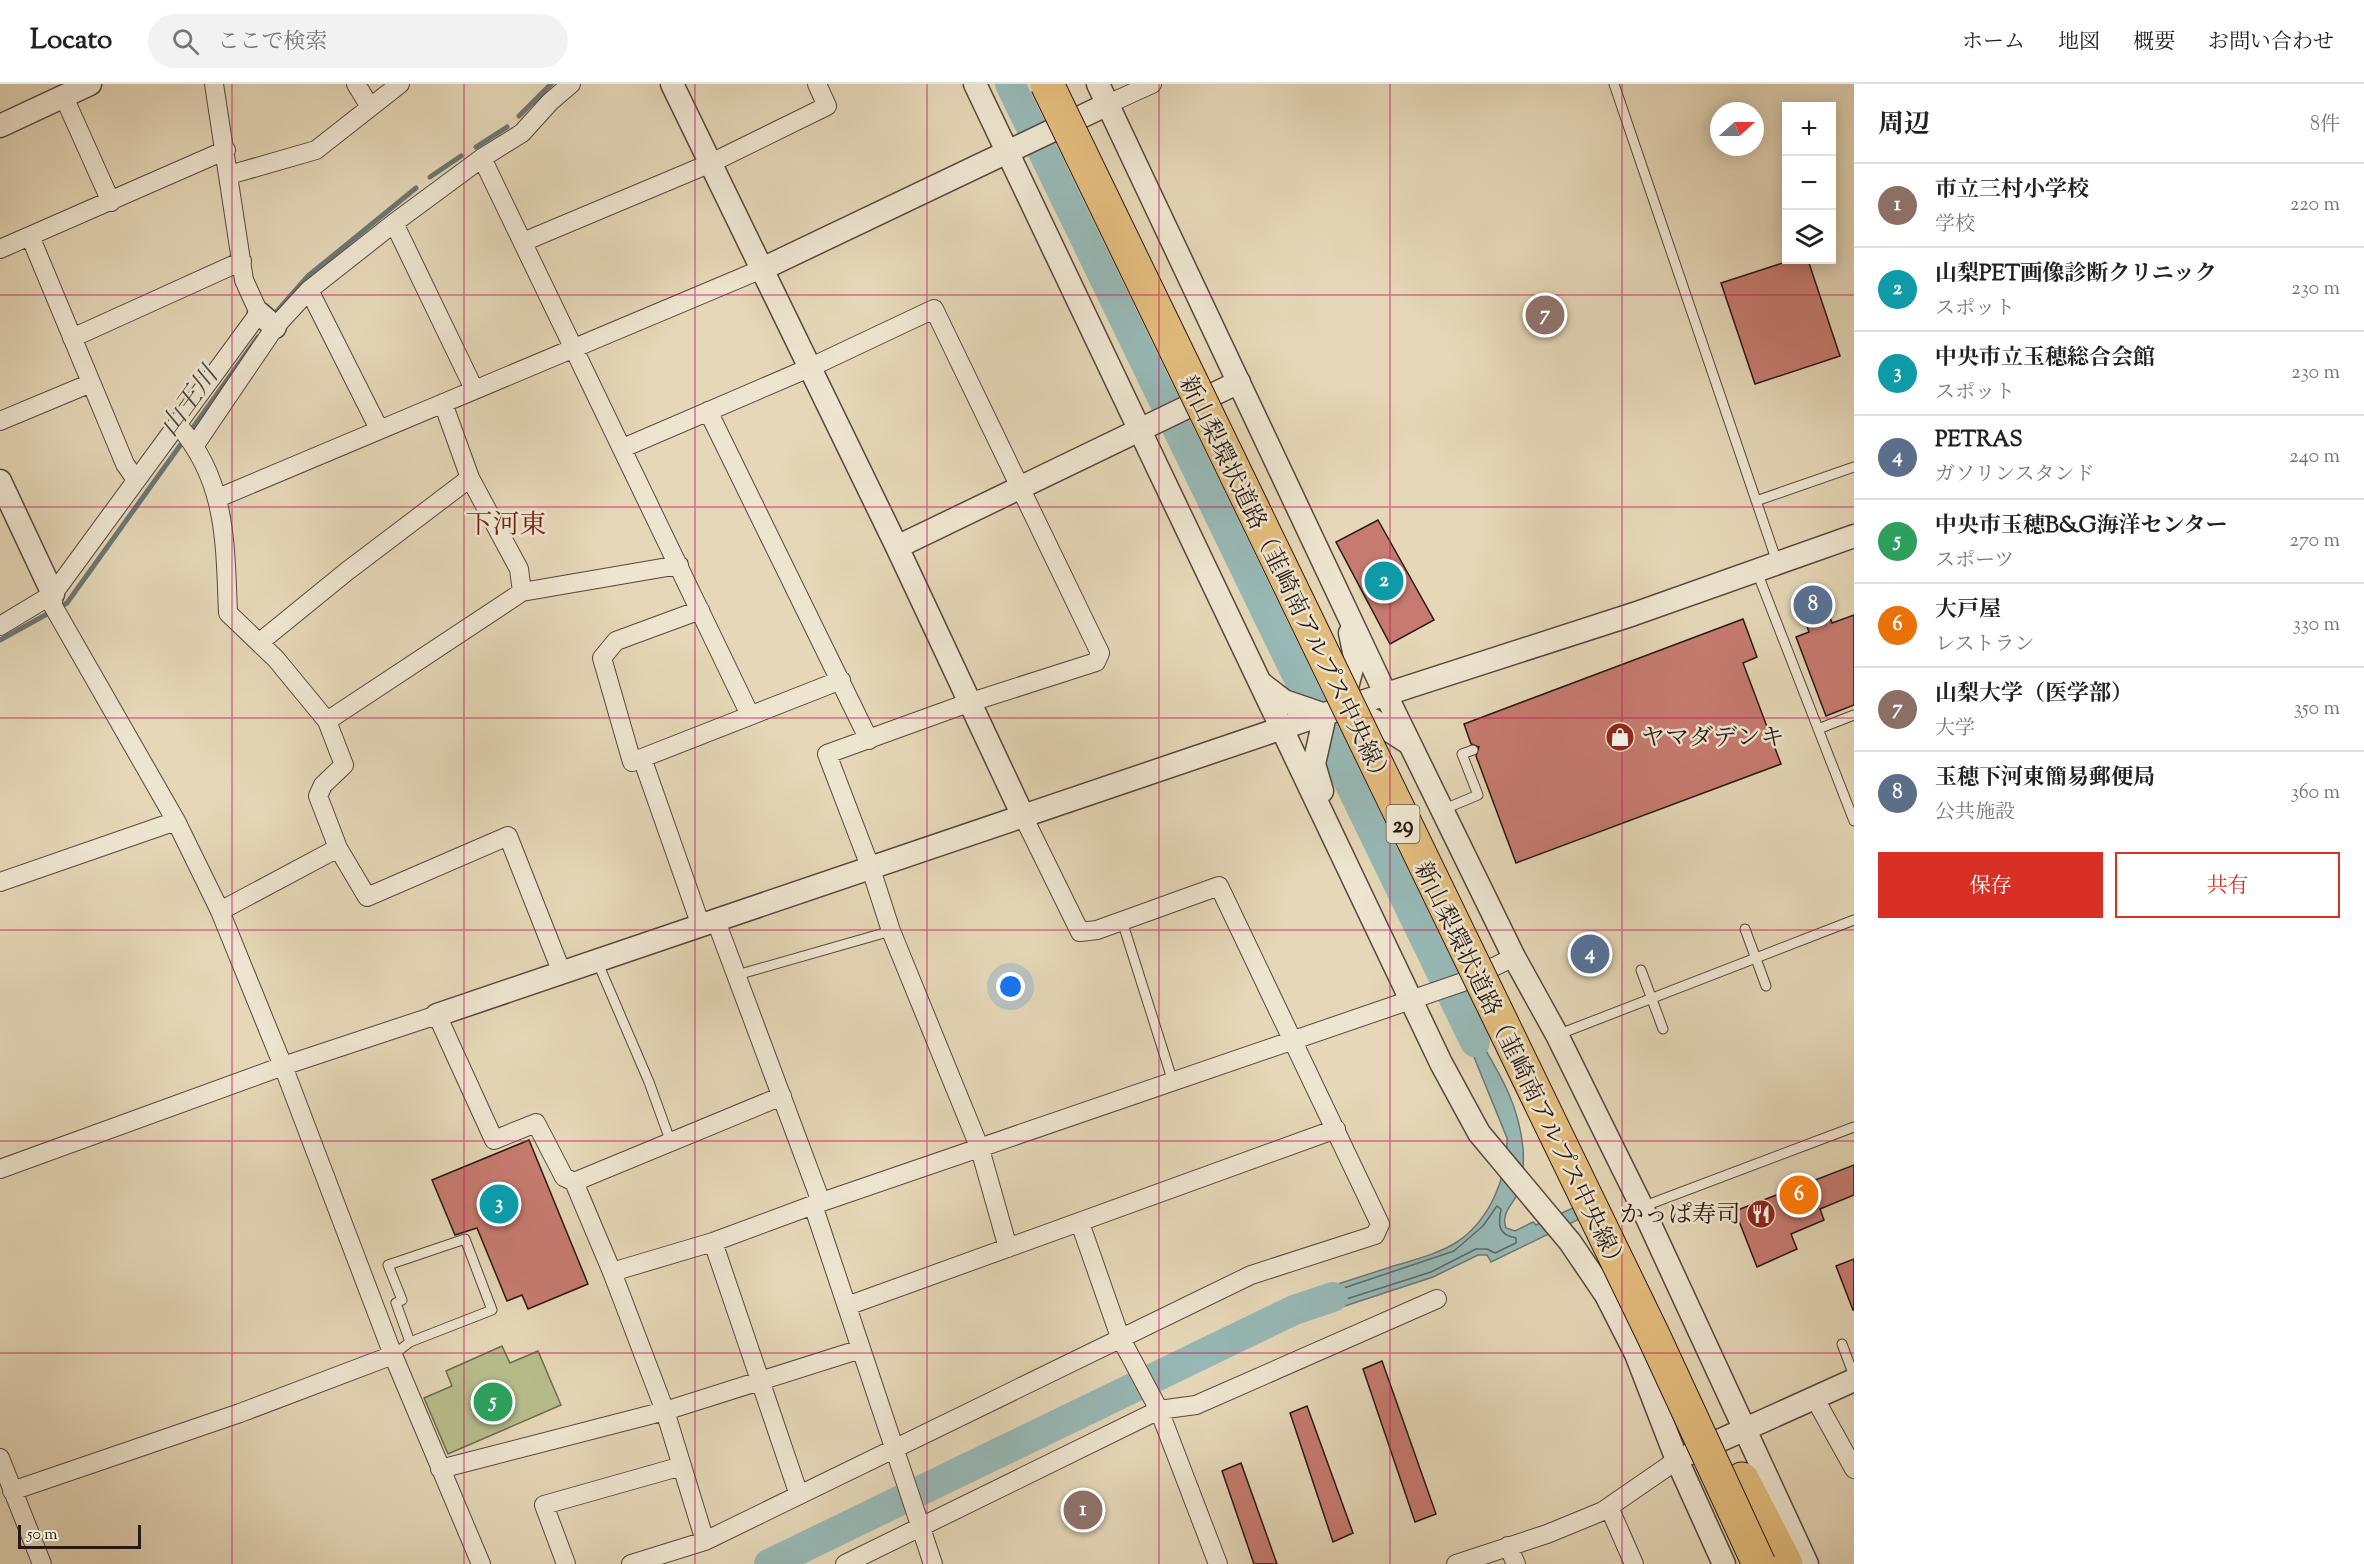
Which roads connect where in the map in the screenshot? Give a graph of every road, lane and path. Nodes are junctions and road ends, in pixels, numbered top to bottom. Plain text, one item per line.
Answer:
1 (90, 84) edge
2 (214, 84) edge
3 (356, 84) edge
4 (400, 84) edge
5 (571, 84) edge
6 (672, 84) edge
7 (817, 84) edge
8 (975, 84) edge
9 (1047, 84) edge
10 (1072, 84) edge
11 (1152, 84) edge
12 (1614, 84) edge
13 (1103, 94) edge
14 (64, 97) junction
15 (370, 107) junction
16 (0, 126) edge
17 (226, 150) junction
18 (1007, 152) junction
19 (482, 158) junction
20 (711, 163) junction
21 (229, 175) junction
22 (111, 202) junction
23 (394, 223) junction
24 (30, 236) junction
25 (523, 242) junction
26 (0, 249) edge
27 (242, 261) junction
28 (762, 269) junction
29 (309, 290) junction
30 (267, 320) junction
31 (72, 338) junction
32 (574, 348) junction
33 (809, 368) junction
34 (1239, 382) junction
35 (91, 384) junction
36 (474, 389) junction
37 (443, 403) junction
38 (708, 411) junction
39 (0, 421) edge
40 (378, 429) junction
41 (1140, 431) junction
42 (186, 435) junction
43 (623, 448) junction
44 (1854, 467) edge
45 (470, 478) junction
46 (136, 480) junction
47 (0, 481) edge
48 (1019, 488) junction
49 (218, 498) junction
50 (1756, 501) junction
51 (1854, 536) edge
52 (897, 547) junction
53 (679, 565) junction
54 (1767, 567) junction
55 (522, 592) junction
56 (56, 607) junction
57 (1346, 608) junction
58 (700, 610) junction
59 (0, 626) edge
60 (260, 642) junction
61 (841, 680) junction
62 (1259, 681) junction
63 (1386, 695) junction
64 (968, 703) junction
65 (1321, 713) junction
66 (750, 715) junction
67 (1854, 715) edge
68 (327, 721) junction
69 (1281, 729) junction
70 (1818, 729) junction
71 (869, 740) junction
72 (1409, 743) junction
73 (1473, 750) dead end
74 (642, 758) junction
75 (1442, 810) junction
76 (1024, 818) junction
77 (176, 821) junction
78 (1854, 821) edge
79 (338, 848) junction
80 (1345, 861) junction
81 (872, 869) junction
82 (0, 882) edge
83 (220, 911) junction
84 (1854, 920) edge
85 (1122, 921) junction
86 (709, 924) junction
87 (1745, 930) dead end
88 (891, 931) junction
89 (1514, 957) junction
90 (1756, 959) junction
91 (597, 961) junction
92 (1641, 970) dead end
93 (562, 973) junction
94 (737, 975) junction
95 (1766, 986) dead end
96 (1411, 999) junction
97 (1652, 999) junction
98 (437, 1015) junction
99 (1664, 1029) dead end
100 (1557, 1035) junction
101 (1293, 1040) junction
102 (283, 1066) junction
103 (1173, 1082) junction
104 (782, 1096) junction
105 (1854, 1128) edge
106 (1336, 1129) junction
107 (670, 1140) junction
108 (980, 1149) junction
109 (0, 1169) edge
110 (574, 1182) junction
111 (817, 1203) junction
112 (1642, 1207) junction
113 (1080, 1223) junction
114 (713, 1242) junction
115 (1608, 1246) junction
116 (1008, 1248) junction
117 (612, 1272) junction
118 (1437, 1299) dead end
119 (847, 1306) junction
120 (1120, 1337) junction
121 (410, 1342) junction
122 (1842, 1344) dead end
123 (861, 1349) junction
124 (393, 1354) junction
125 (1854, 1378) edge
126 (759, 1383) junction
127 (1814, 1397) junction
128 (1155, 1403) junction
129 (666, 1411) junction
130 (1745, 1428) junction
131 (894, 1448) junction
132 (0, 1458) edge
133 (1677, 1460) junction
134 (682, 1466) junction
135 (440, 1469) junction
136 (1854, 1469) edge
137 (1742, 1479) junction
138 (12, 1491) junction
139 (799, 1495) junction
140 (1609, 1507) junction
141 (921, 1528) junction
142 (705, 1540) junction
143 (1508, 1546) junction
144 (42, 1564) edge
145 (480, 1564) edge
146 (566, 1564) edge
147 (631, 1564) edge
148 (845, 1564) edge
149 (933, 1564) edge
150 (1218, 1564) edge
151 (1456, 1564) edge
152 (1516, 1564) edge
153 (1634, 1564) edge
154 (1724, 1564) edge
155 (1742, 1564) edge
156 (1759, 1564) edge
157 (1779, 1564) edge
158 (1786, 1564) edge
159 (1807, 1564) edge

1 - 14 street
2 - 17 street
3 - 15 street
4 - 15 street
5 - 19 street
6 - 20 street
7 - 20 street
8 - 18 street
9 - 115 highway, 新山梨環状道路（韮崎南アルプス中央線） / 29, bridge
10 - 137 highway, 新山梨環状道路（韮崎南アルプス中央線） / 29
11 - 13 street
12 - 50 lane
13 - 18 street
13 - 34 street
14 - 16 street
14 - 22 street
15 - 21 street
17 - 21 street
17 - 22 street
18 - 28 street
18 - 41 street
19 - 23 street
19 - 25 street
20 - 25 street
20 - 28 street
21 - 27 street
22 - 24 street
23 - 29 street
23 - 36 street
24 - 26 street
24 - 31 street
25 - 32 street
27 - 30 street
27 - 31 street
28 - 32 street
28 - 33 street
29 - 30 street
29 - 40 street
30 - 42 street
30 - 42 street
31 - 35 street
32 - 36 street
32 - 43 street
33 - 38 street
33 - 48 street
33 - 52 street
34 - 41 street
34 - 57 street
35 - 39 street
35 - 46 street
36 - 37 street
37 - 40 street
37 - 45 street
38 - 43 street
38 - 61 street
40 - 49 street
41 - 48 street
41 - 62 street
42 - 46 street
42 - 49 street
43 - 53 street
44 - 50 lane
45 - 55 street
45 - 60 street
46 - 56 street
47 - 56 street
48 - 52 street
48 - 64 street
49 - 60 street
50 - 54 lane
51 - 54 street
52 - 64 street
53 - 55 street
53 - 58 street
54 - 63 street
54 - 70 lane
55 - 68 street
56 - 59 street
56 - 77 street
57 - 63 street
57 - 65 street
58 - 66 street
58 - 74 street
60 - 68 street
61 - 66 street
61 - 71 street
62 - 65 street
62 - 69 street
63 - 65 street
63 - 72 street
64 - 71 street
64 - 76 street
65 - 69 street
65 - 72 street
65 - 80 street
66 - 74 street
67 - 70 lane
68 - 79 street
69 - 76 street
69 - 80 street
70 - 78 lane
71 - 81 street
72 - 75 street
73 - 75 lane
74 - 86 street
75 - 89 street
76 - 81 street
76 - 85 street
77 - 82 street
77 - 83 street
79 - 83 street
79 - 93 street
80 - 96 street
81 - 86 street
81 - 88 street
83 - 102 street
84 - 90 lane
85 - 101 street
85 - 103 lane
86 - 91 street
86 - 94 street
87 - 90 lane
88 - 94 lane
88 - 108 street
89 - 96 street
89 - 100 street
90 - 95 lane
90 - 97 lane
91 - 93 street
91 - 107 lane
92 - 97 lane
93 - 98 street
94 - 104 street
96 - 101 street
96 - 133 street
97 - 99 lane
97 - 100 lane
98 - 102 street
98 - 110 street
100 - 112 street
101 - 103 street
101 - 106 street
102 - 109 street
102 - 124 street
103 - 108 street
104 - 107 street
104 - 111 street
105 - 112 lane
106 - 113 street
106 - 120 street
107 - 110 street
108 - 111 street
108 - 116 street
110 - 117 street
111 - 114 street
111 - 119 street
112 - 130 street
113 - 116 street
113 - 120 street
114 - 117 street
114 - 126 street
115 - 155 highway, bridge
115 - 156 highway, 新山梨環状道路（韮崎南アルプス中央線） / 29, bridge
116 - 119 street
117 - 129 street
118 - 128 street
119 - 123 street
120 - 128 street
120 - 131 street
121 - 121 lane
121 - 124 lane
122 - 125 lane
123 - 126 street
123 - 131 street
124 - 135 street
124 - 138 street
125 - 127 street
126 - 129 street
126 - 139 street
127 - 130 street
127 - 136 street
128 - 141 street
128 - 150 street
129 - 134 street
129 - 135 street
130 - 133 street
130 - 159 street
131 - 139 street
131 - 141 street
132 - 138 street
133 - 140 street
133 - 154 street
134 - 142 street
134 - 146 street
135 - 145 street
137 - 157 highway, 新山梨環状道路（韮崎南アルプス中央線） / 29
137 - 158 highway
138 - 144 street
139 - 142 street
140 - 143 street
140 - 153 street
141 - 148 street
141 - 149 street
142 - 147 street
143 - 151 street
143 - 152 street

